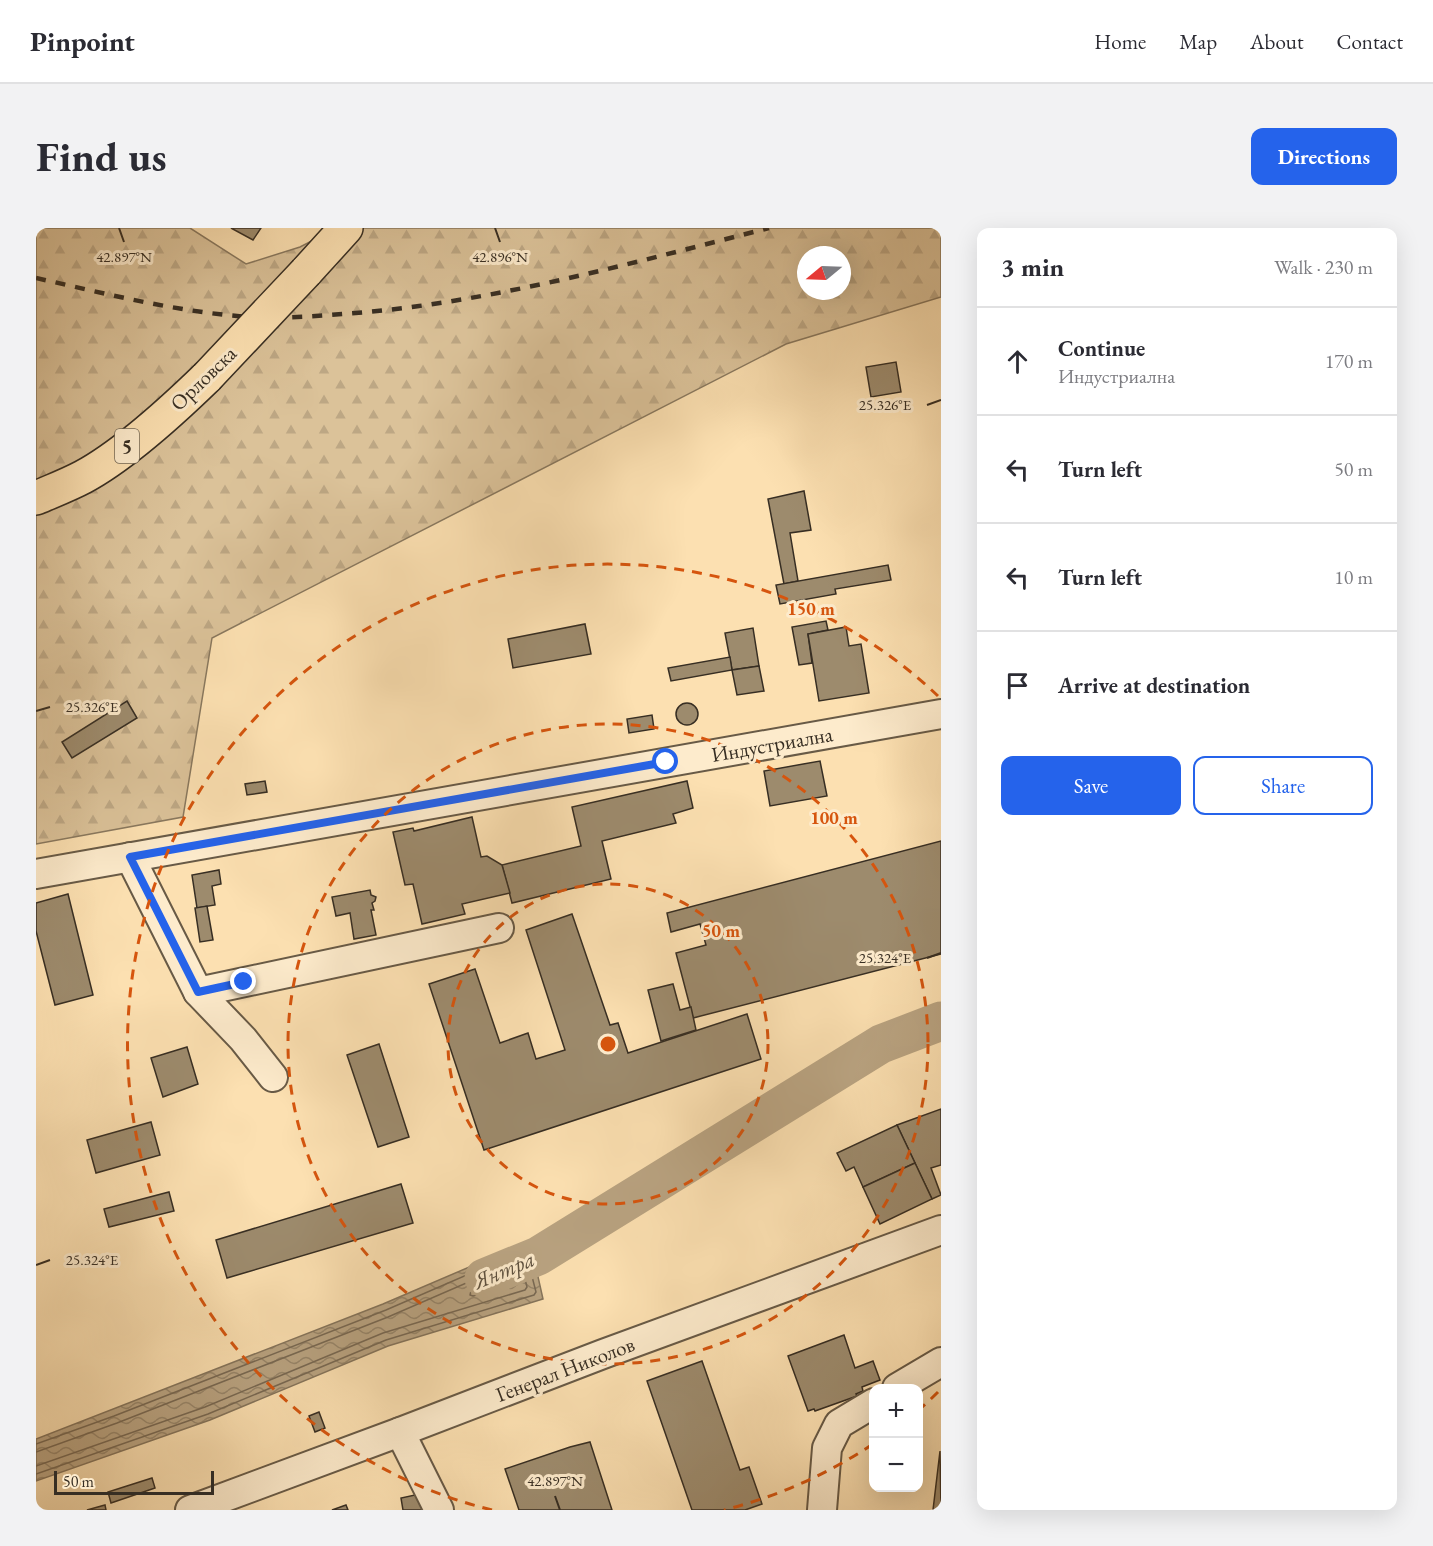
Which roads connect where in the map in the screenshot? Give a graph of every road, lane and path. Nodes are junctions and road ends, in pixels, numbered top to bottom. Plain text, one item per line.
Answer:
1 (346, 228) edge
2 (36, 498) edge
3 (941, 714) edge
4 (130, 857) junction
5 (36, 874) edge
6 (500, 928) dead end
7 (198, 992) junction
8 (273, 1077) dead end
9 (941, 1230) edge
10 (941, 1362) edge
11 (905, 1384) edge
12 (869, 1405) edge
13 (400, 1432) junction
14 (190, 1510) edge
15 (439, 1510) edge
16 (822, 1510) edge

1 - 2 main road, Орловска / 5, bridge
3 - 4 street, Индустриална
4 - 5 street, Индустриална
4 - 7 street
6 - 7 street
7 - 8 street
9 - 13 street, Генерал Николов
10 - 11 street
12 - 16 street
13 - 14 street, Генерал Николов
13 - 15 street

